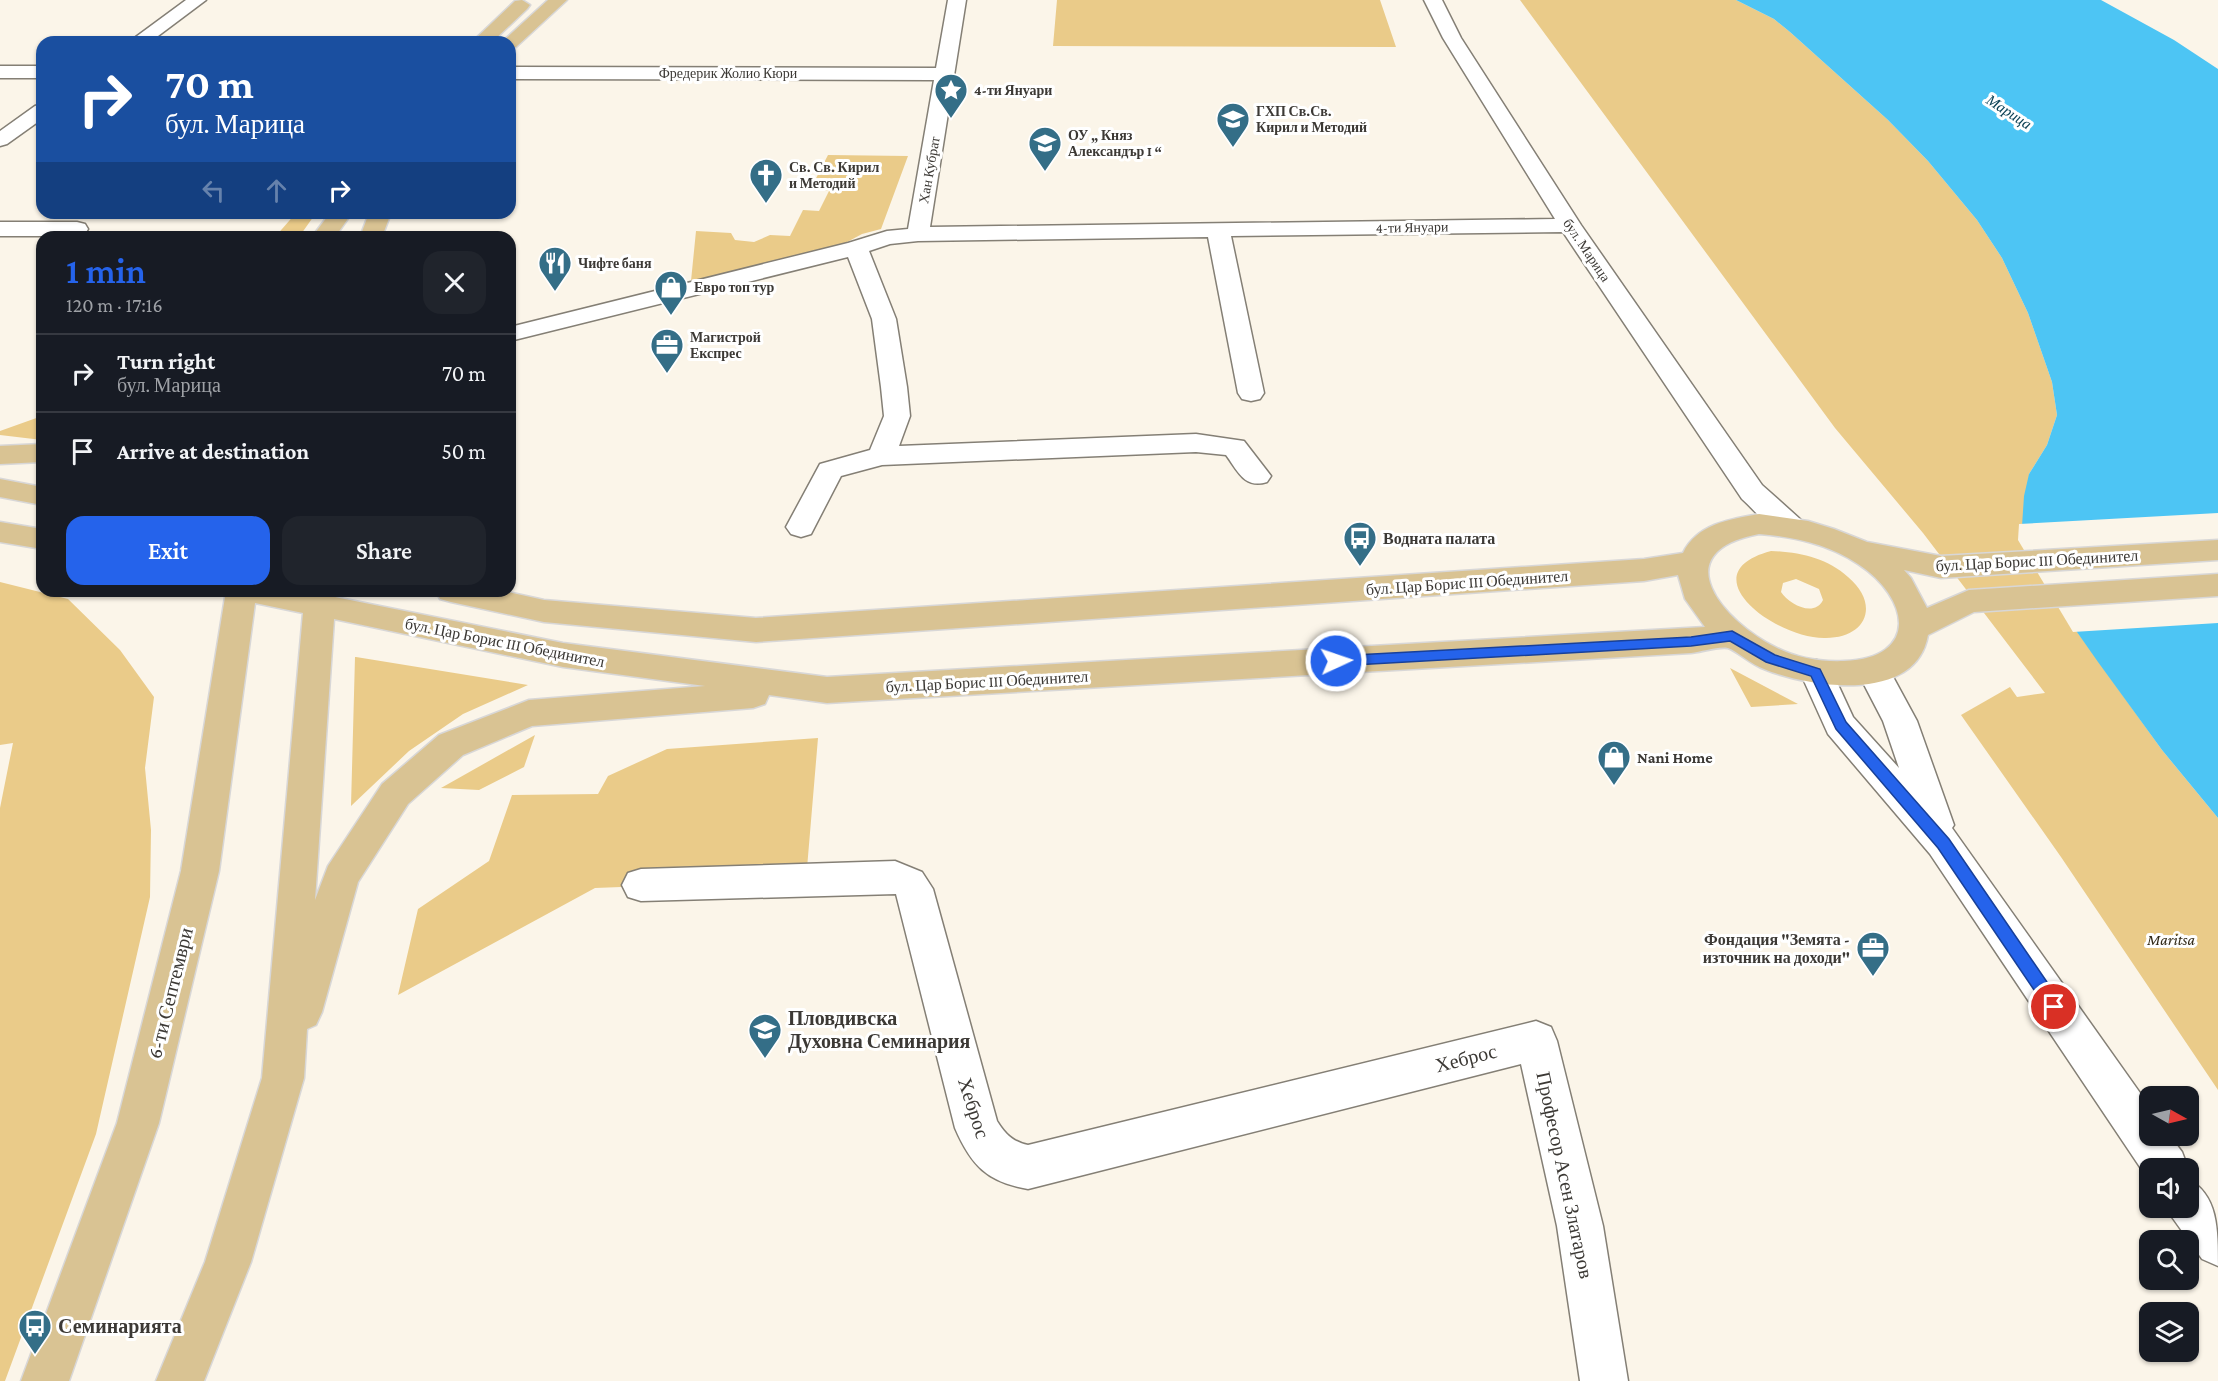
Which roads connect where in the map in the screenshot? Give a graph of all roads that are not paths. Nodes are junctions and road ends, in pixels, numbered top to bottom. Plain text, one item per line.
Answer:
1 (196, 0) edge
2 (527, 0) edge
3 (558, 0) edge
4 (957, 0) edge
5 (1433, 0) edge
6 (146, 36) edge
7 (488, 36) edge
8 (516, 38) edge
9 (0, 72) edge
10 (36, 72) edge
11 (516, 73) edge
12 (945, 74) junction
13 (36, 114) edge
14 (0, 140) edge
15 (1570, 225) junction
16 (0, 229) edge
17 (77, 229) dead end
18 (1218, 230) junction
19 (918, 234) junction
20 (856, 248) junction
21 (516, 333) edge
22 (1251, 393) dead end
23 (36, 453) edge
24 (0, 455) edge
25 (881, 456) junction
26 (1257, 476) dead end
27 (0, 488) edge
28 (1752, 492) junction
29 (36, 495) edge
30 (1790, 526) junction
31 (801, 527) dead end
32 (1733, 529) junction
33 (0, 532) edge
34 (36, 538) edge
35 (1858, 550) junction
36 (2218, 550) edge
37 (1695, 562) junction
38 (2218, 585) edge
39 (240, 597) edge
40 (302, 597) edge
41 (479, 597) edge
42 (320, 599) edge
43 (1916, 627) junction
44 (1732, 636) junction
45 (1874, 671) junction
46 (1816, 672) junction
47 (827, 690) junction
48 (1943, 843) junction
49 (641, 885) dead end
50 (1536, 1041) joint
51 (284, 1078) junction
52 (2159, 1158) edge
53 (2199, 1216) edge
54 (2218, 1243) edge
55 (45, 1381) edge
56 (180, 1381) edge
57 (1604, 1381) edge

1 - 6 street
2 - 7 main road
3 - 8 main road
4 - 12 street, Хан Кубрат
5 - 15 street, бул. Марица
9 - 10 street
11 - 12 street, Фредерик Жолио Кюри
12 - 19 street, Хан Кубрат
13 - 14 street
15 - 18 street, 4-ти Януари
15 - 28 street, бул. Марица
16 - 17 street
18 - 19 street, 4-ти Януари
18 - 22 street
19 - 20 street, 4-ти Януари
20 - 21 street, 4-ти Януари
20 - 25 street
23 - 24 main road
25 - 26 street
25 - 31 street
27 - 29 main road
28 - 30 street, бул. Марица
28 - 32 street
30 - 32 main road, бул. Цар Борис III Обединител
30 - 35 main road, бул. Цар Борис III Обединител
32 - 37 main road, бул. Цар Борис III Обединител
33 - 34 main road
35 - 36 main road, бул. Цар Борис III Обединител
35 - 43 main road, бул. Цар Борис III Обединител
37 - 41 main road, бул. Цар Борис III Обединител
37 - 44 main road
38 - 43 main road
39 - 55 main road, 6-ти Септември
40 - 42 main road, бул. Цар Борис III Обединител
42 - 47 main road, бул. Цар Борис III Обединител
42 - 51 main road
43 - 45 main road
44 - 46 main road
44 - 47 main road, бул. Цар Борис III Обединител
45 - 46 main road
45 - 48 street
46 - 48 street
47 - 51 main road
48 - 52 street
49 - 50 street, Хеброс
50 - 57 street, Професор Асен Златаров
51 - 56 main road
53 - 54 street

